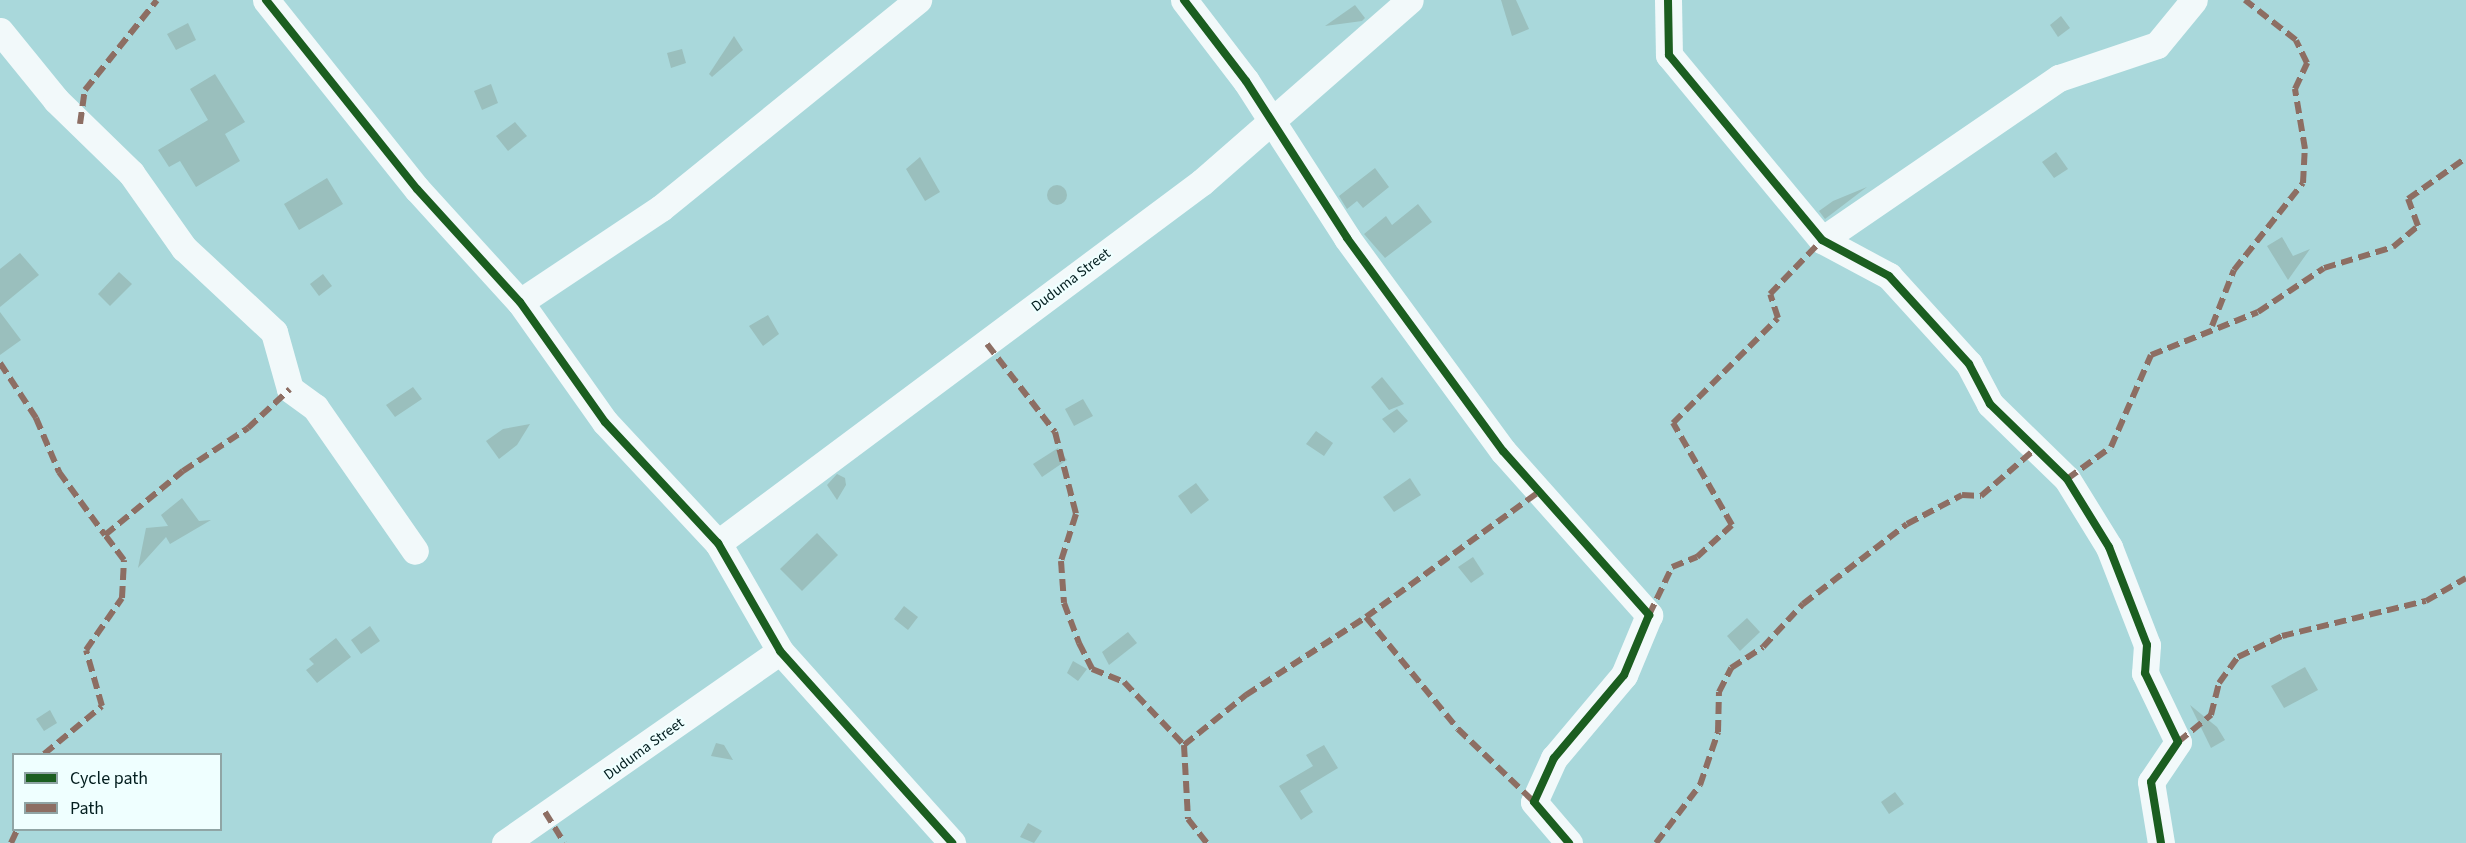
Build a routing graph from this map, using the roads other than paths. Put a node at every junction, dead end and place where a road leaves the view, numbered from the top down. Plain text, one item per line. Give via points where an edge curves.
1 (267, 0) edge
2 (918, 0) edge
3 (1184, 0) edge
4 (1410, 0) edge
5 (1668, 0) edge
6 (2194, 0) edge
7 (0, 31) edge
8 (1274, 124) junction
9 (1822, 240) junction
10 (520, 302) junction
11 (718, 543) junction
12 (415, 551) dead end
13 (780, 651) junction
14 (505, 843) edge
15 (952, 843) edge
16 (1569, 843) edge
17 (2161, 843) edge

1 - 10 street via 417,189
2 - 10 street via 661,208
3 - 8 street
4 - 8 street, Duduma Street
5 - 9 street via 1669,55
6 - 9 street via 2157,45 2058,78
7 - 12 street via 56,99 131,173 184,248 274,332 290,389 315,407
8 - 11 street, Duduma Street
8 - 16 street via 1347,238 1516,468 1649,615 1624,675 1554,758 1534,802
9 - 17 street via 1889,276 1969,364 1990,404 2067,479 2109,547 2147,645 2145,673 2178,742 2151,782
10 - 11 street via 605,422
11 - 13 street
13 - 14 street, Duduma Street
13 - 15 street

